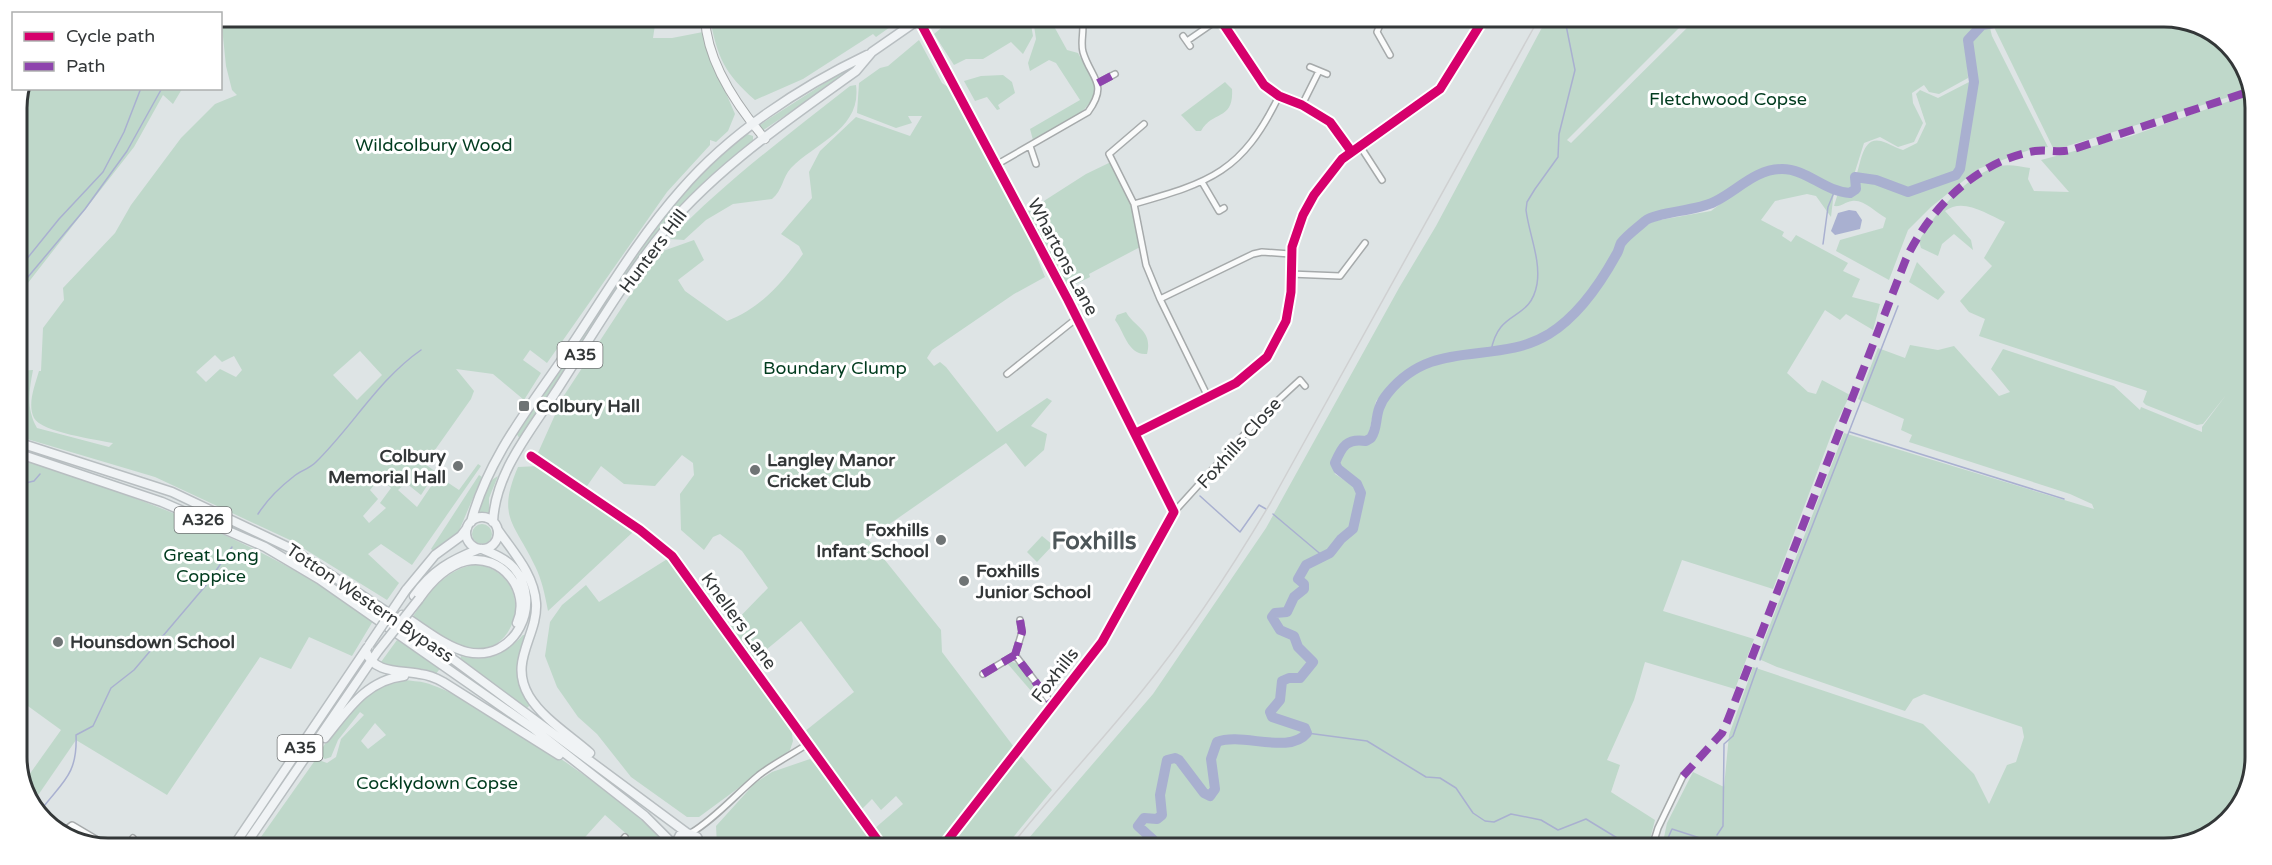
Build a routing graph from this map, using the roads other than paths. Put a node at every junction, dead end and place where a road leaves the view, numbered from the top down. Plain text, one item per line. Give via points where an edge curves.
1 (707, 27) edge
2 (908, 27) edge
3 (924, 27) edge
4 (1082, 27) edge
5 (1208, 27) edge
6 (1225, 27) edge
7 (1379, 27) edge
8 (1476, 27) edge
9 (1186, 41) dead end
10 (872, 52) junction
11 (1390, 54) dead end
12 (1310, 67) dead end
13 (1318, 71) junction
14 (1115, 74) dead end
15 (1327, 75) dead end
16 (1098, 83) junction
17 (1279, 96) junction
18 (1302, 105) junction
19 (753, 124) junction
20 (1144, 124) dead end
21 (765, 139) junction
22 (1030, 146) junction
23 (1360, 146) junction
24 (1351, 151) junction
25 (1036, 164) dead end
26 (996, 165) junction
27 (1382, 180) dead end
28 (1203, 182) junction
29 (1134, 204) junction
30 (1220, 211) dead end
31 (1365, 243) dead end
32 (1290, 254) junction
33 (1290, 274) junction
34 (1160, 299) junction
35 (1077, 318) junction
36 (1007, 374) dead end
37 (1305, 386) dead end
38 (1208, 397) junction
39 (1136, 433) junction
40 (27, 445) edge
41 (27, 456) edge
42 (531, 456) dead end
43 (1174, 512) junction
44 (469, 525) junction
45 (495, 526) junction
46 (481, 549) junction
47 (347, 584) junction
48 (416, 598) junction
49 (1020, 620) dead end
50 (502, 646) junction
51 (367, 648) junction
52 (1015, 655) junction
53 (371, 661) junction
54 (983, 674) dead end
55 (428, 675) junction
56 (1053, 705) junction
57 (806, 745) junction
58 (310, 751) junction
59 (1683, 776) dead end
60 (616, 778) junction
61 (605, 784) junction
62 (706, 823) junction
63 (69, 828) edge
64 (689, 833) junction
65 (90, 836) edge
66 (239, 838) edge
67 (250, 838) edge
68 (668, 838) edge
69 (678, 838) edge
70 (695, 838) edge
71 (702, 838) edge
72 (876, 838) edge
73 (949, 838) edge
74 (1655, 838) edge

1 - 19 street via 724,79
2 - 10 main road, Hunters Hill / A35
3 - 26 street, Whartons Lane
4 - 16 street via 1083,52
5 - 9 street
6 - 17 street via 1257,78
7 - 11 street via 1377,32
8 - 23 street via 1440,88
10 - 19 main road, Hunters Hill / A35 via 841,67
10 - 21 main road, Hunters Hill / A35 via 856,71
12 - 13 street
13 - 15 street
13 - 18 street
14 - 16 street
16 - 22 street via 1095,102 1088,112
17 - 18 street
17 - 28 street via 1251,146
18 - 24 street via 1330,122
19 - 21 street
19 - 44 main road, Hunters Hill / A35 via 697,173 656,221 494,462
20 - 29 street via 1109,154
21 - 45 main road, Hunters Hill / A35 via 692,201 638,265 507,470 497,492
22 - 25 street
22 - 26 street
23 - 24 street
23 - 27 street
24 - 32 street via 1314,195
26 - 35 street, Whartons Lane
28 - 29 street
28 - 30 street
29 - 34 street via 1146,265
31 - 33 street via 1340,276
32 - 33 street
32 - 34 street via 1253,254
33 - 38 street via 1288,312 1273,350 1250,373
34 - 38 street
35 - 36 street
35 - 39 street, Whartons Lane
37 - 43 street, Foxhills Close via 1300,380 1261,416
38 - 39 street
39 - 43 street, Whartons Lane
40 - 47 main road, Totton Western Bypass / A326 via 172,492 270,538
41 - 61 main road, Totton Western Bypass / A326 via 162,502 265,547 434,657
42 - 57 street, Knellers Lane via 672,556
43 - 56 street, Foxhills via 1102,640
44 - 45 main road via 479,518
44 - 46 main road via 468,541
44 - 51 main road, A35, bridge via 435,555
45 - 46 main road via 495,543
45 - 60 main road via 527,574 534,592 534,619 522,665 526,689 540,709
46 - 48 main road, A35 via 444,564 430,576
46 - 50 main road via 513,567 525,591 527,607 522,626
47 - 50 main road via 464,651 484,652
47 - 60 main road, Totton Western Bypass / A326
48 - 50 main road via 460,563 482,561 502,568 515,584 521,607 516,626
48 - 53 main road, A35, bridge
49 - 52 street via 1022,632
51 - 53 main road
51 - 66 main road, A35
52 - 54 street
52 - 56 street
53 - 55 main road via 386,670
53 - 58 main road, A35
55 - 58 main road via 398,676 376,683
55 - 61 main road
56 - 73 street, Foxhills
57 - 62 street via 761,773
57 - 72 street, Knellers Lane
58 - 67 main road, A35
59 - 74 street
60 - 64 main road, Totton Western Bypass / A326
61 - 68 main road, Totton Western Bypass / A326
62 - 64 street
62 - 71 street
63 - 65 street via 72,825
64 - 69 main road
64 - 70 main road, Totton Western Bypass

